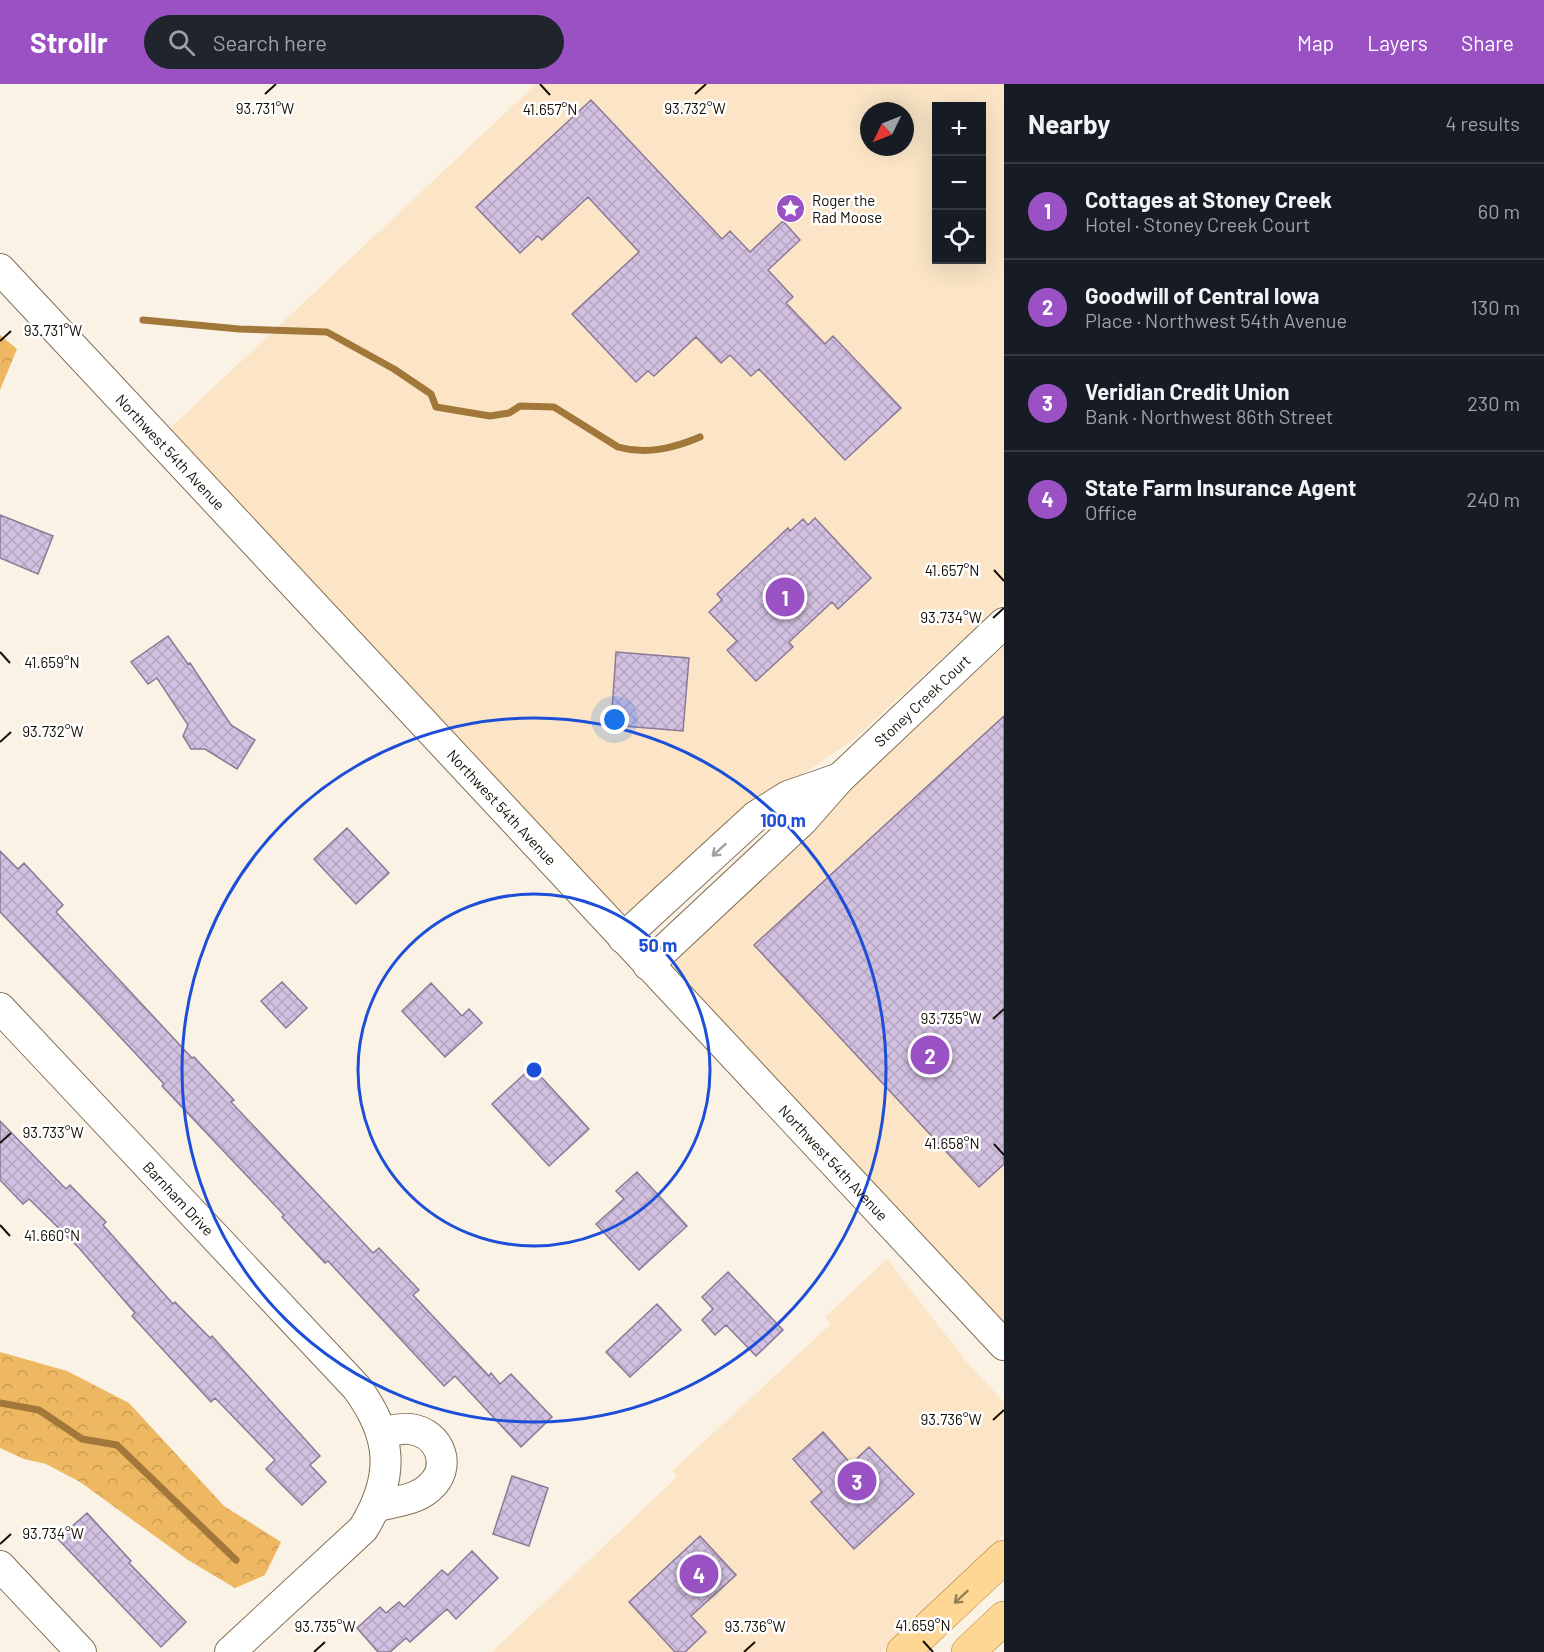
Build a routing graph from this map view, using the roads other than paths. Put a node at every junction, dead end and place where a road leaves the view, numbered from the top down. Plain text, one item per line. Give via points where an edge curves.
1 (0, 269) edge
2 (1004, 623) edge
3 (840, 778) junction
4 (623, 938) junction
5 (648, 965) junction
6 (0, 1008) edge
7 (1004, 1345) edge
8 (382, 1432) junction
9 (377, 1506) junction
10 (1004, 1557) edge
11 (0, 1566) edge
12 (1004, 1618) edge
13 (81, 1652) edge
14 (230, 1652) edge
15 (903, 1652) edge
16 (968, 1652) edge

1 - 4 street, Northwest 54th Avenue
2 - 3 street, Stoney Creek Court
3 -> 4 street, Stoney Creek Court via 788,796 756,816
3 - 5 street, Stoney Creek Court via 803,820
4 - 5 street, Northwest 54th Avenue
5 - 7 street, Northwest 54th Avenue
6 - 8 street, Barnham Drive via 357,1388
8 - 9 street, Barnham Drive via 385,1474
8 - 9 street via 410,1429 423,1434 439,1448 442,1468 436,1481 419,1495
9 - 14 street via 353,1539
10 -> 15 main road
11 - 13 street
12 - 16 main road

